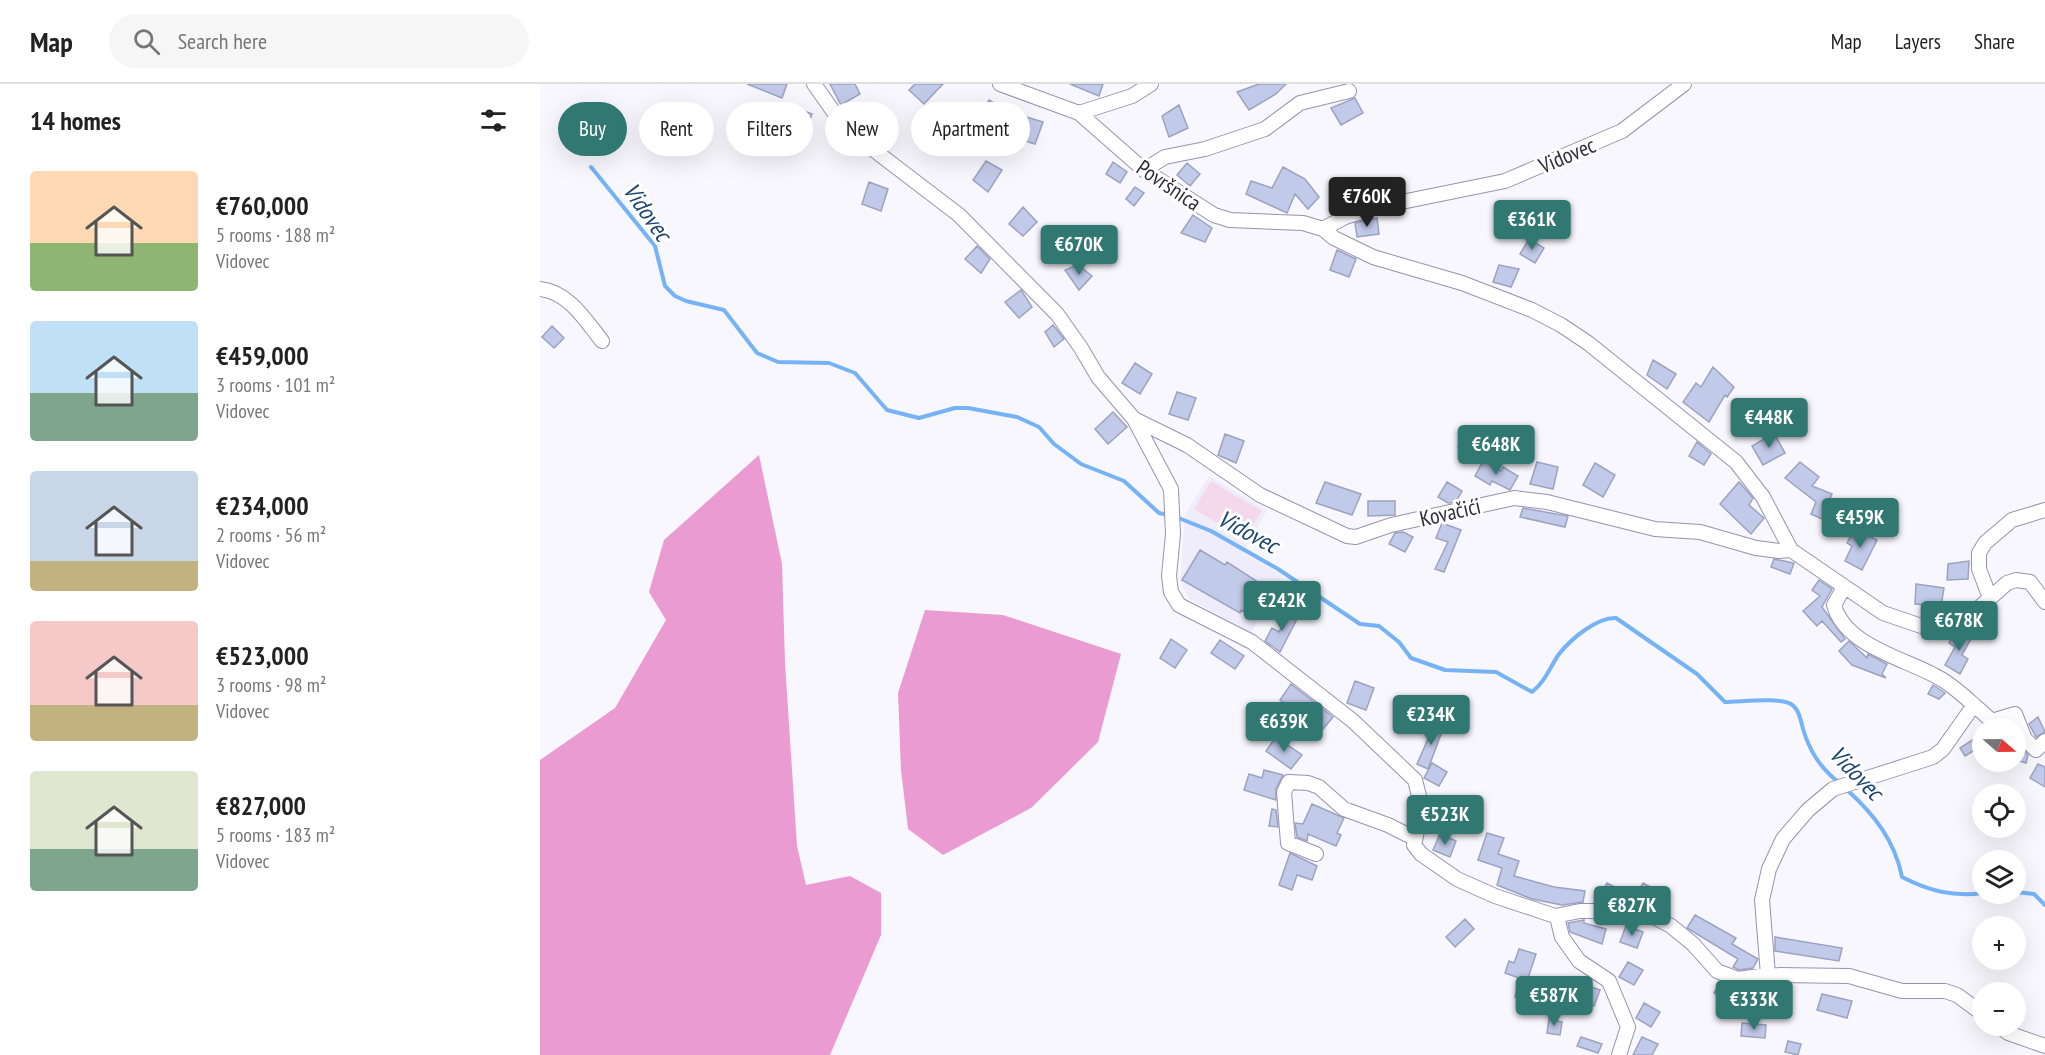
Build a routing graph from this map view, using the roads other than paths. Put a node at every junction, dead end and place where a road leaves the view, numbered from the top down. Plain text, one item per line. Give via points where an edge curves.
1 (814, 84) edge
2 (1000, 84) edge
3 (1151, 84) edge
4 (1684, 84) edge
5 (1348, 91) dead end
6 (1079, 113) junction
7 (1144, 170) junction
8 (1323, 229) junction
9 (540, 289) edge
10 (603, 341) dead end
11 (1134, 419) junction
12 (2045, 510) edge
13 (1791, 550) junction
14 (1844, 588) junction
15 (1990, 598) junction
16 (2045, 602) edge
17 (1974, 705) junction
18 (2045, 741) edge
19 (1414, 838) junction
20 (1316, 854) dead end
21 (1557, 917) junction
22 (1768, 975) junction
23 (1972, 1006) edge
24 (2017, 1036) edge
25 (2045, 1046) edge
26 (1619, 1055) edge

1 - 11 street via 845,128 959,215 1008,261 1057,314 1098,377
2 - 6 street, Površnica
3 - 6 street via 1132,96
4 - 8 street, Vidovec via 1622,131 1505,181 1377,207
5 - 7 street via 1300,103 1265,129 1205,149 1165,157
6 - 7 street, Površnica
7 - 8 street, Površnica via 1215,215 1230,220 1303,223
8 - 13 street via 1373,257 1462,283 1532,310 1588,343 1736,462 1763,497
9 - 10 street via 558,294 577,309
11 - 13 street, Kovačići via 1187,446 1260,495 1347,536 1514,498 1547,502 1655,529 1700,532 1756,548
11 - 19 street via 1171,489 1169,576 1171,592 1179,605 1252,642 1353,721 1415,780 1422,808
12 - 15 street via 2012,520 1985,543 1979,553 1980,569
13 - 14 street
14 - 15 street via 1883,613 1933,630 1961,624
14 - 17 street via 1834,605 1836,615 1846,626 1870,646 1942,680
15 - 16 street via 2007,583 2023,579
17 - 18 street via 1992,721 2014,714 2025,739 2036,750
17 - 22 street via 1934,758 1841,785 1808,810 1783,839 1769,869 1762,900
19 - 20 street via 1344,808 1319,787 1290,782 1284,792 1288,843
19 - 21 street via 1421,854 1457,879
21 - 22 street via 1580,911 1608,911 1654,917 1693,944 1717,971 1738,979
21 - 26 street via 1562,937 1579,961 1609,981 1628,1028
22 - 23 street via 1849,976 1902,991 1945,991
24 - 25 street

